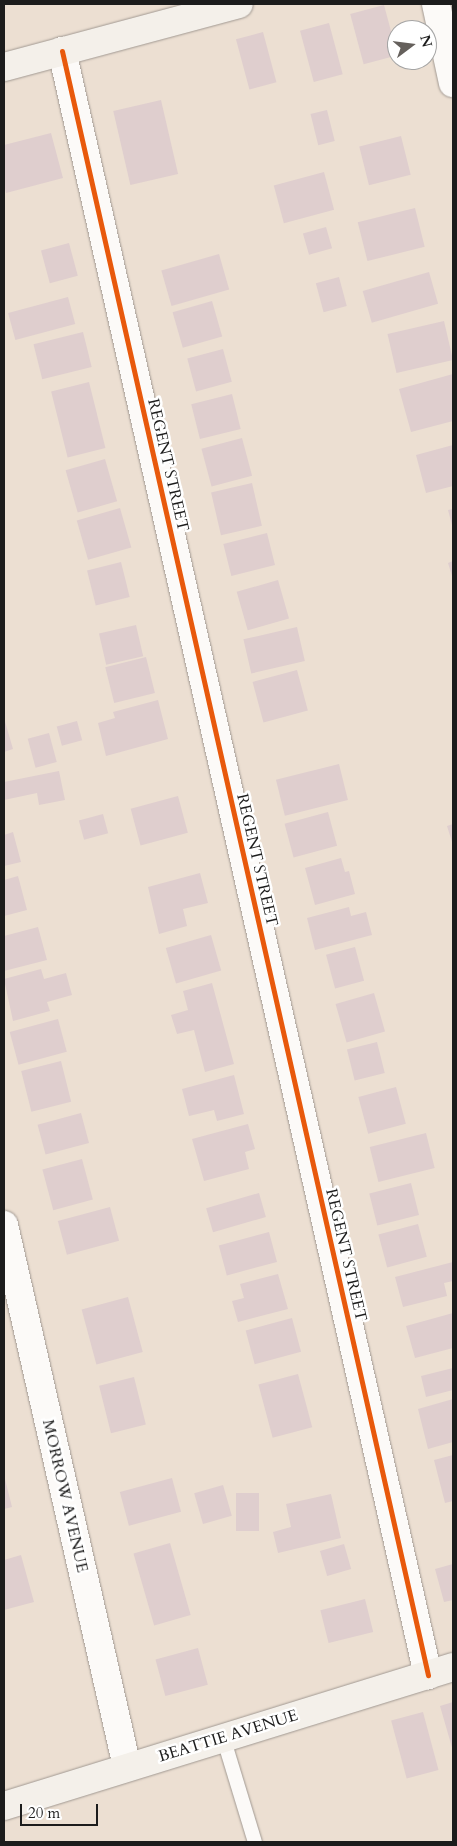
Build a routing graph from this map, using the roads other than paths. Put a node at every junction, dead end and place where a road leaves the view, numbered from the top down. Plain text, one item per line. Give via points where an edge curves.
1 (239, 4) edge
2 (436, 4) edge
3 (62, 51) junction
4 (4, 67) edge
5 (453, 83) edge
6 (4, 1225) edge
7 (453, 1667) edge
8 (428, 1675) junction
9 (223, 1737) junction
10 (127, 1767) junction
11 (4, 1806) edge
12 (255, 1842) edge

1 - 3 street
2 - 5 street
3 - 4 street
3 - 8 street, REGENT STREET
6 - 10 street, MORROW AVENUE
7 - 8 street, BEATTIE AVENUE
8 - 9 street, BEATTIE AVENUE
9 - 10 street, BEATTIE AVENUE
9 - 12 lane
10 - 11 street, BEATTIE AVENUE

